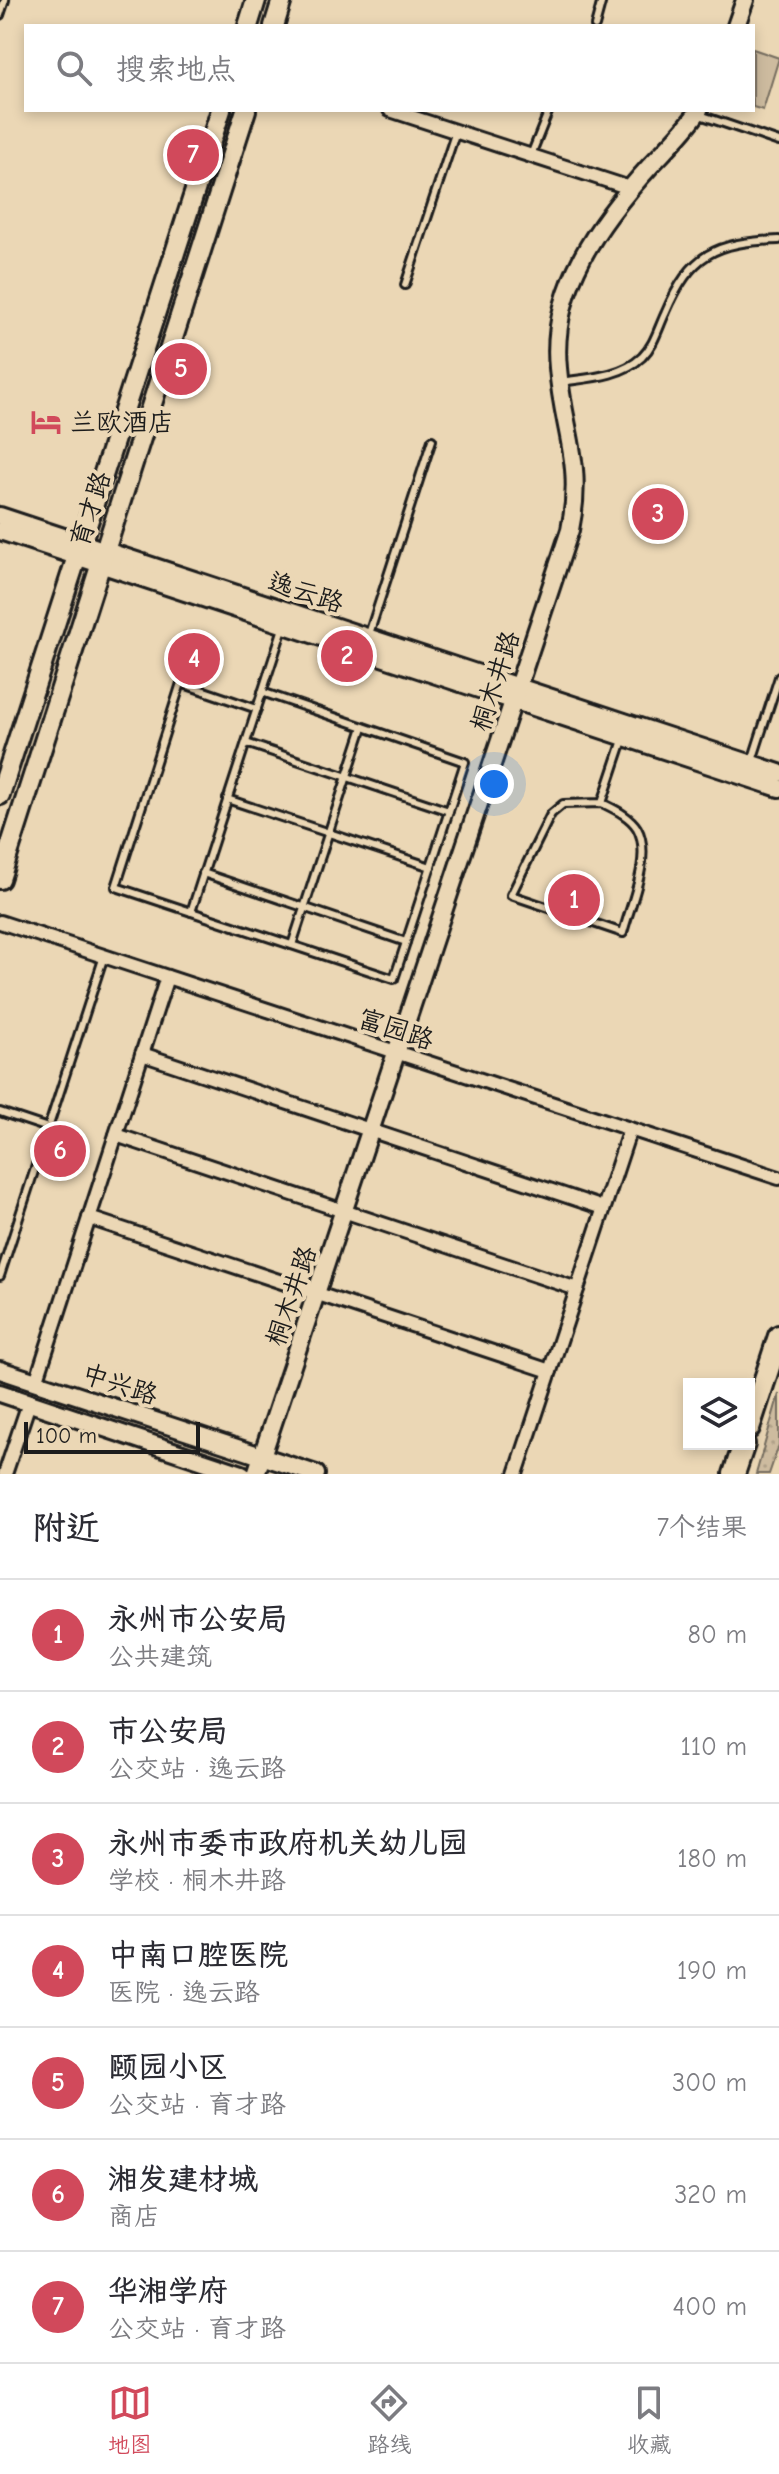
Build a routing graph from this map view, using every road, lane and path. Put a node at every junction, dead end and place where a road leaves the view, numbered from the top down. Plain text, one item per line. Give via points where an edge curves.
1 (5, 0) edge
2 (282, 0) edge
3 (602, 0) edge
4 (745, 0) edge
5 (252, 1) edge
6 (0, 15) edge
7 (248, 24) edge
8 (275, 24) edge
9 (596, 24) edge
10 (737, 24) edge
11 (220, 112) edge
12 (245, 112) edge
13 (396, 112) edge
14 (548, 112) edge
15 (698, 112) edge
16 (456, 131) junction
17 (779, 142) edge
18 (531, 156) junction
19 (630, 188) junction
20 (779, 240) edge
21 (405, 285) dead end
22 (560, 382) junction
23 (432, 440) dead end
24 (106, 463) junction
25 (129, 470) junction
26 (0, 516) edge
27 (0, 531) edge
28 (78, 549) junction
29 (101, 557) junction
30 (284, 624) junction
31 (51, 635) junction
32 (368, 638) junction
33 (74, 643) junction
34 (779, 677) edge
35 (262, 692) junction
36 (517, 694) junction
37 (257, 709) junction
38 (363, 727) junction
39 (624, 737) junction
40 (246, 743) junction
41 (751, 764) junction
42 (779, 773) edge
43 (347, 777) junction
44 (2, 785) edge
45 (779, 788) edge
46 (227, 799) junction
47 (602, 803) junction
48 (449, 811) junction
49 (328, 833) junction
50 (431, 867) junction
51 (203, 873) junction
52 (0, 879) edge
53 (304, 908) junction
54 (191, 912) junction
55 (0, 922) edge
56 (406, 942) junction
57 (292, 945) junction
58 (104, 956) junction
59 (167, 977) junction
60 (396, 1052) junction
61 (142, 1054) junction
62 (0, 1112) edge
63 (48, 1128) junction
64 (630, 1129) junction
65 (371, 1131) junction
66 (116, 1135) junction
67 (779, 1178) edge
68 (603, 1208) junction
69 (345, 1211) junction
70 (89, 1218) junction
71 (0, 1276) edge
72 (577, 1289) junction
73 (317, 1294) junction
74 (779, 1336) edge
75 (0, 1370) edge
76 (550, 1371) junction
77 (36, 1382) junction
78 (0, 1393) edge
79 (29, 1403) junction
80 (755, 1410) edge
81 (742, 1450) edge
82 (262, 1456) junction
83 (5, 1474) edge
84 (242, 1474) edge
85 (256, 1474) edge
86 (316, 1474) edge
87 (516, 1474) edge
88 (734, 1474) edge

1 - 6 lane
2 - 8 main road
3 - 9 lane
4 - 10 street
5 - 7 main road
11 - 24 main road, 育才路
12 - 25 main road, 育才路
13 - 16 street
14 - 18 lane
15 - 17 lane
15 - 19 street, 桐木井路
16 - 18 street
16 - 21 lane
18 - 19 street
19 - 22 street, 桐木井路 via 603,223 567,290 559,325
20 - 22 lane via 721,245 684,277 641,358 606,375
22 - 36 street, 桐木井路 via 576,462 577,496
23 - 32 lane
24 - 25 main road
24 - 28 main road, 育才路
25 - 29 main road, 育才路
26 - 28 street, 逸云路
27 - 28 street, 逸云路
28 - 29 street, 逸云路
28 - 31 main road, 育才路
29 - 30 street, 逸云路
29 - 32 street, 逸云路
29 - 33 main road, 育才路
30 - 35 lane
30 - 36 street, 逸云路
31 - 33 main road
31 - 44 main road, 育才路
32 - 36 street, 逸云路
33 - 52 main road, 育才路
34 - 41 lane
35 - 37 lane
35 - 38 lane
36 - 39 street, 逸云路
36 - 41 street, 逸云路
36 - 60 street, 桐木井路
37 - 40 lane
37 - 54 lane via 181,683 116,887
38 - 43 lane
38 - 48 lane via 465,762
39 - 45 street, 逸云路
39 - 47 lane
40 - 43 lane
40 - 46 lane
41 - 42 street, 逸云路
43 - 48 lane
43 - 49 lane
46 - 49 lane
46 - 51 lane
47 - 47 lane via 563,804 551,814 511,895 623,933 642,844 637,827
48 - 50 lane
49 - 50 lane
49 - 53 lane
50 - 56 lane
51 - 53 lane
51 - 54 lane
53 - 56 lane
53 - 57 lane
54 - 57 lane
55 - 58 street, 富园路
56 - 57 lane via 394,979
58 - 59 street, 富园路
58 - 63 lane
59 - 60 street, 富园路
59 - 61 street
60 - 64 street, 富园路
60 - 65 street, 桐木井路
61 - 65 street
61 - 66 street
62 - 63 lane
63 - 71 lane
64 - 67 street, 富园路
64 - 68 street
65 - 68 street
65 - 69 street, 桐木井路
66 - 69 street
66 - 70 street
68 - 72 street
69 - 72 street
69 - 73 street, 桐木井路
70 - 73 street
70 - 77 street
72 - 76 street
73 - 76 street
73 - 82 street, 桐木井路
74 - 80 main road
75 - 77 street, 中兴路
76 - 87 street
77 - 82 street, 中兴路
78 - 79 street, 中兴路
79 - 83 street
79 - 84 street, 中兴路
81 - 88 main road
82 - 85 street, 桐木井路
82 - 86 street, 中兴路

